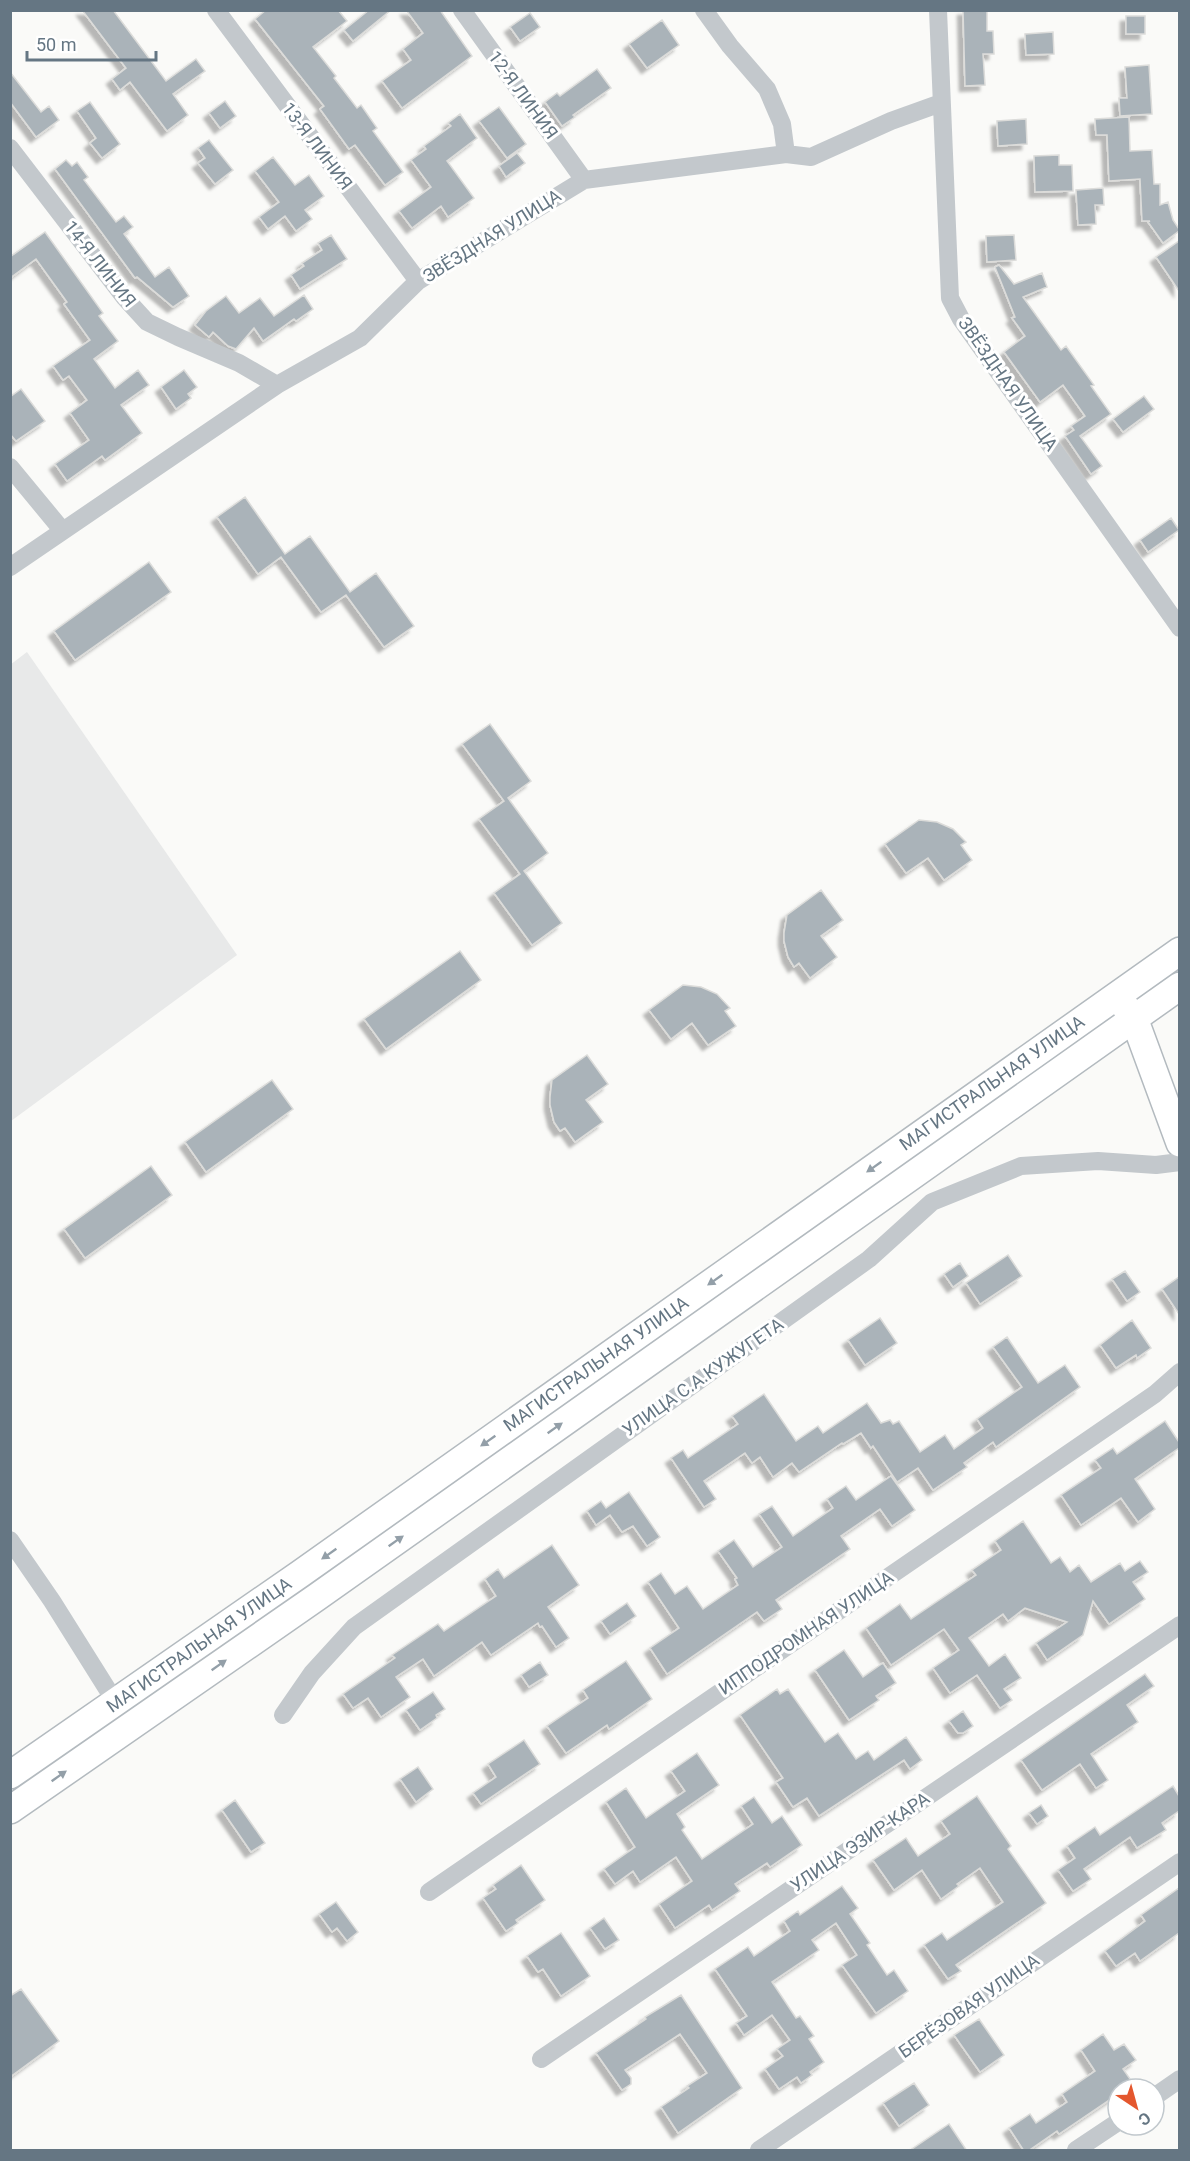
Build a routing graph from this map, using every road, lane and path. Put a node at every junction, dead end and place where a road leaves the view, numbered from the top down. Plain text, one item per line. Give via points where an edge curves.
1 (216, 10) edge
2 (462, 10) edge
3 (704, 10) edge
4 (938, 10) edge
5 (941, 103) junction
6 (10, 148) edge
7 (786, 154) junction
8 (584, 180) junction
9 (418, 281) junction
10 (277, 385) junction
11 (10, 467) edge
12 (62, 530) junction
13 (10, 567) edge
14 (1179, 628) edge
15 (1179, 951) edge
16 (1179, 986) edge
17 (1117, 995) junction
18 (1134, 1018) junction
19 (1179, 1143) edge
20 (1179, 1162) edge
21 (1179, 1372) edge
22 (10, 1540) edge
23 (1179, 1626) edge
24 (116, 1703) junction
25 (283, 1715) dead end
26 (10, 1775) edge
27 (10, 1810) edge
28 (1179, 1862) edge
29 (429, 1892) dead end
30 (542, 2059) dead end
31 (1179, 2079) edge
32 (1166, 2088) edge
33 (1106, 2130) edge
34 (759, 2151) edge
35 (1076, 2151) edge

1 - 9 street, 13-Я ЛИНИЯ
2 - 8 street, 12-Я ЛИНИЯ
3 - 7 street via 767,89 783,124
4 - 5 street, ЗВЁЗДНАЯ УЛИЦА
5 - 7 street, ЗВЁЗДНАЯ УЛИЦА via 811,157
5 - 14 street, ЗВЁЗДНАЯ УЛИЦА via 950,298
6 - 10 street, 14-Я ЛИНИЯ via 147,322 239,363
7 - 8 street, ЗВЁЗДНАЯ УЛИЦА
8 - 9 street, ЗВЁЗДНАЯ УЛИЦА
9 - 10 street, ЗВЁЗДНАЯ УЛИЦА via 360,338
10 - 12 street, ЗВЁЗДНАЯ УЛИЦА
11 - 12 street
12 - 13 street, ЗВЁЗДНАЯ УЛИЦА
15 - 17 main road, МАГИСТРАЛЬНАЯ УЛИЦА
16 - 18 main road, МАГИСТРАЛЬНАЯ УЛИЦА
17 - 18 main road
17 -> 24 main road, МАГИСТРАЛЬНАЯ УЛИЦА
18 - 19 main road
27 -> 18 main road, МАГИСТРАЛЬНАЯ УЛИЦА
20 - 25 street, УЛИЦА С.А.КУЖУГЕТА via 1156,1165 1098,1161 1021,1166 932,1202 869,1259 354,1627 312,1673
21 - 29 street, ИППОДРОМНАЯ УЛИЦА via 1155,1394
22 - 24 street
23 - 30 street, УЛИЦА ЭЗИР-КАРА
24 - 26 main road, МАГИСТРАЛЬНАЯ УЛИЦА
28 - 34 street, БЕРЁЗОВАЯ УЛИЦА
31 - 32 street
33 - 35 street

